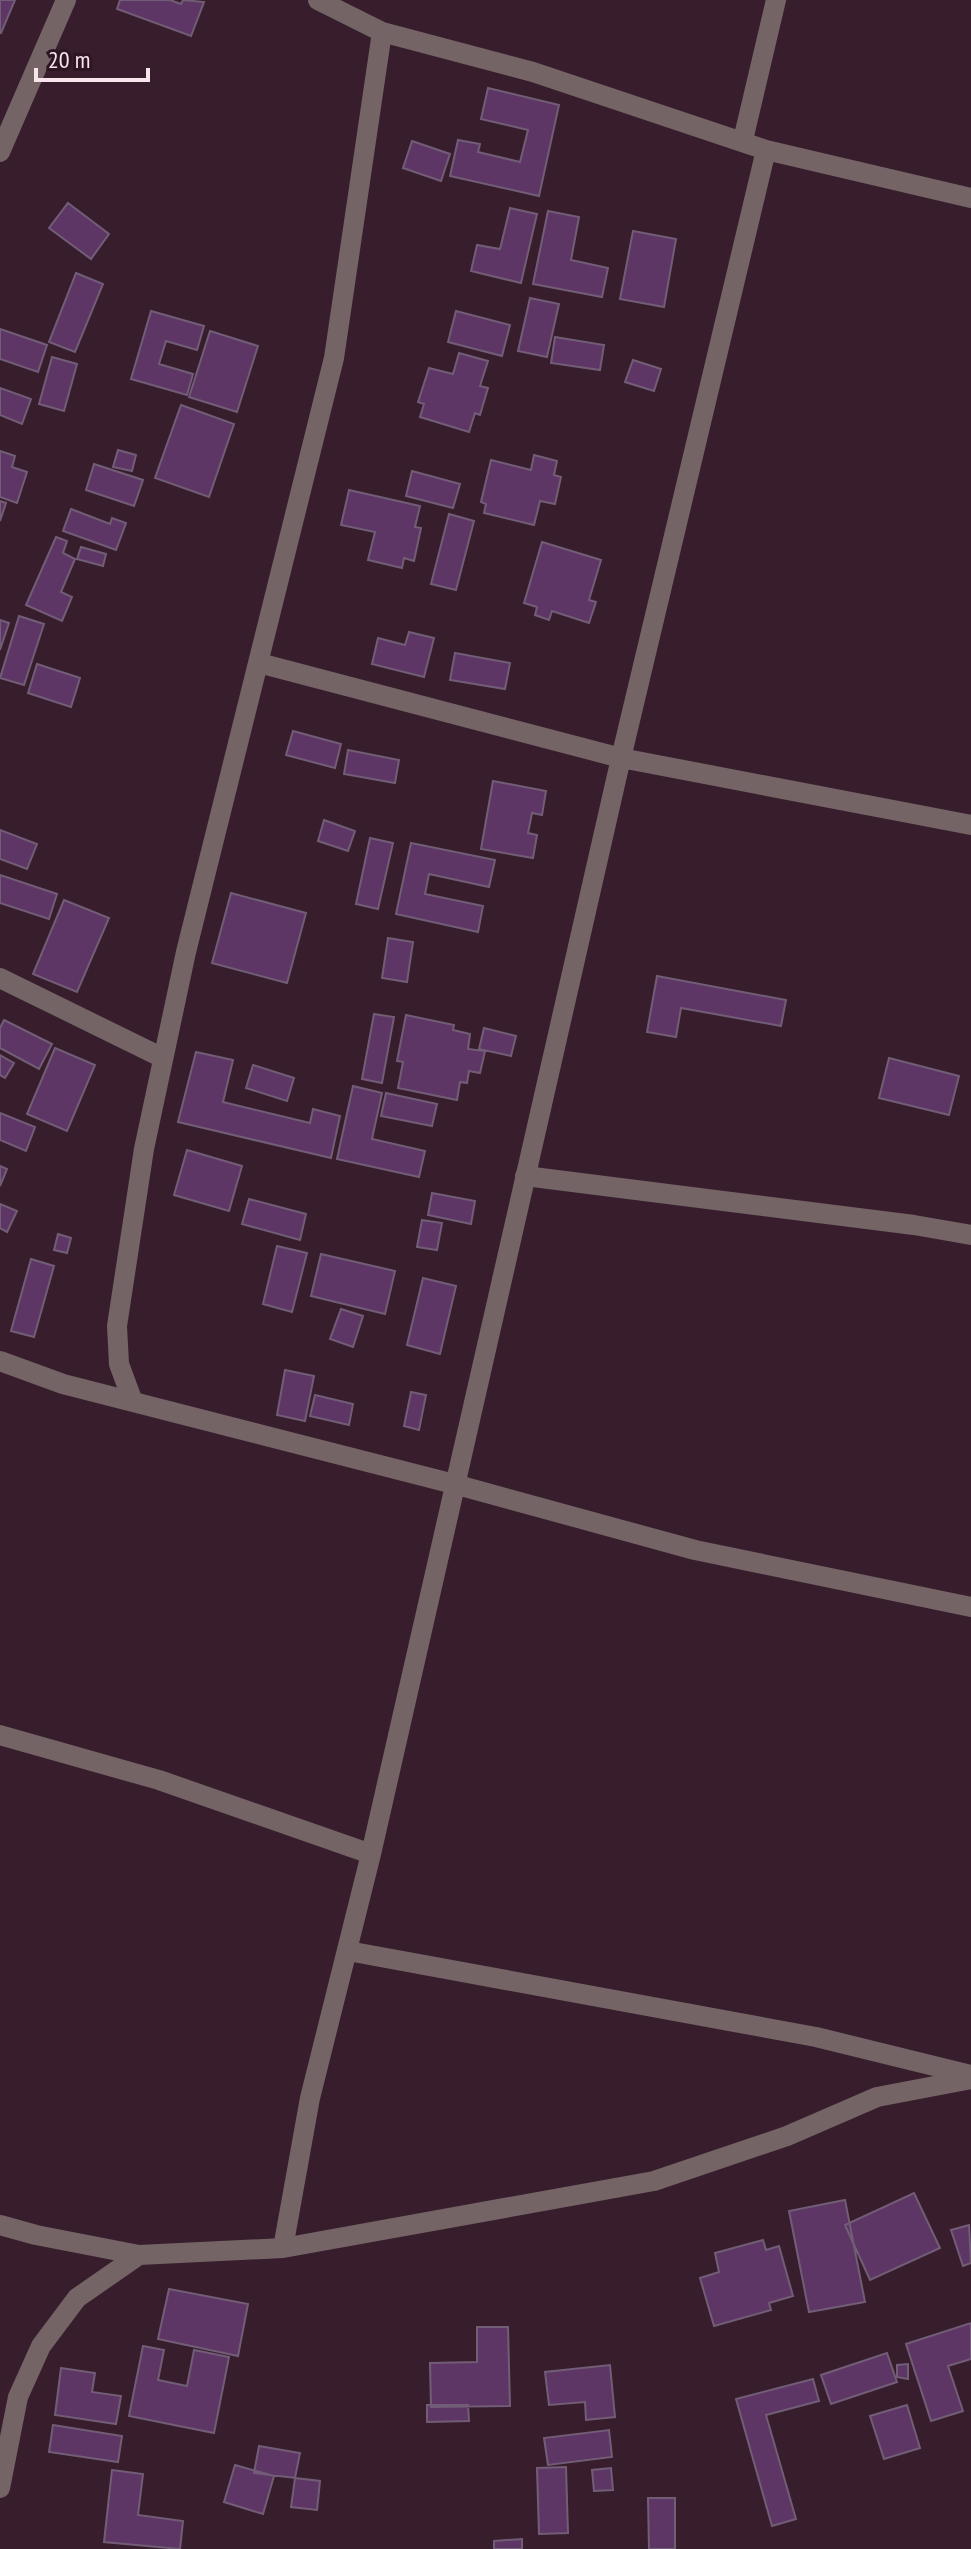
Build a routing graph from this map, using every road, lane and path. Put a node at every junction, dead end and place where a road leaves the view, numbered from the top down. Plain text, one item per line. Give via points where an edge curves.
1 (66, 0) edge
2 (318, 0) edge
3 (776, 0) edge
4 (382, 32) junction
5 (743, 140) junction
6 (766, 150) junction
7 (0, 152) edge
8 (971, 198) edge
9 (259, 663) junction
10 (621, 758) junction
11 (971, 825) edge
12 (0, 978) edge
13 (163, 1058) junction
14 (525, 1176) junction
15 (971, 1235) edge
16 (0, 1361) edge
17 (133, 1402) junction
18 (454, 1484) junction
19 (971, 1607) edge
20 (0, 1735) edge
21 (371, 1854) junction
22 (348, 1951) junction
23 (971, 2077) edge
24 (0, 2225) edge
25 (283, 2248) junction
26 (139, 2255) junction
27 (0, 2488) edge

1 - 7 street
2 - 4 street
3 - 5 street
4 - 5 street via 533,72
4 - 9 street via 334,358
5 - 6 street
6 - 8 street
6 - 10 street
9 - 10 street
9 - 13 street
10 - 11 street
10 - 14 street
12 - 13 street
13 - 17 street via 117,1326 119,1364
14 - 15 street
14 - 18 street
16 - 17 street
17 - 18 street
18 - 19 street via 695,1550
18 - 21 street
20 - 21 street via 159,1780
21 - 22 street
22 - 23 street via 816,2037
22 - 25 street via 310,2098
23 - 25 street via 877,2097 787,2136 654,2181
24 - 26 street
25 - 26 street
26 - 27 street via 77,2298 41,2346 18,2397

